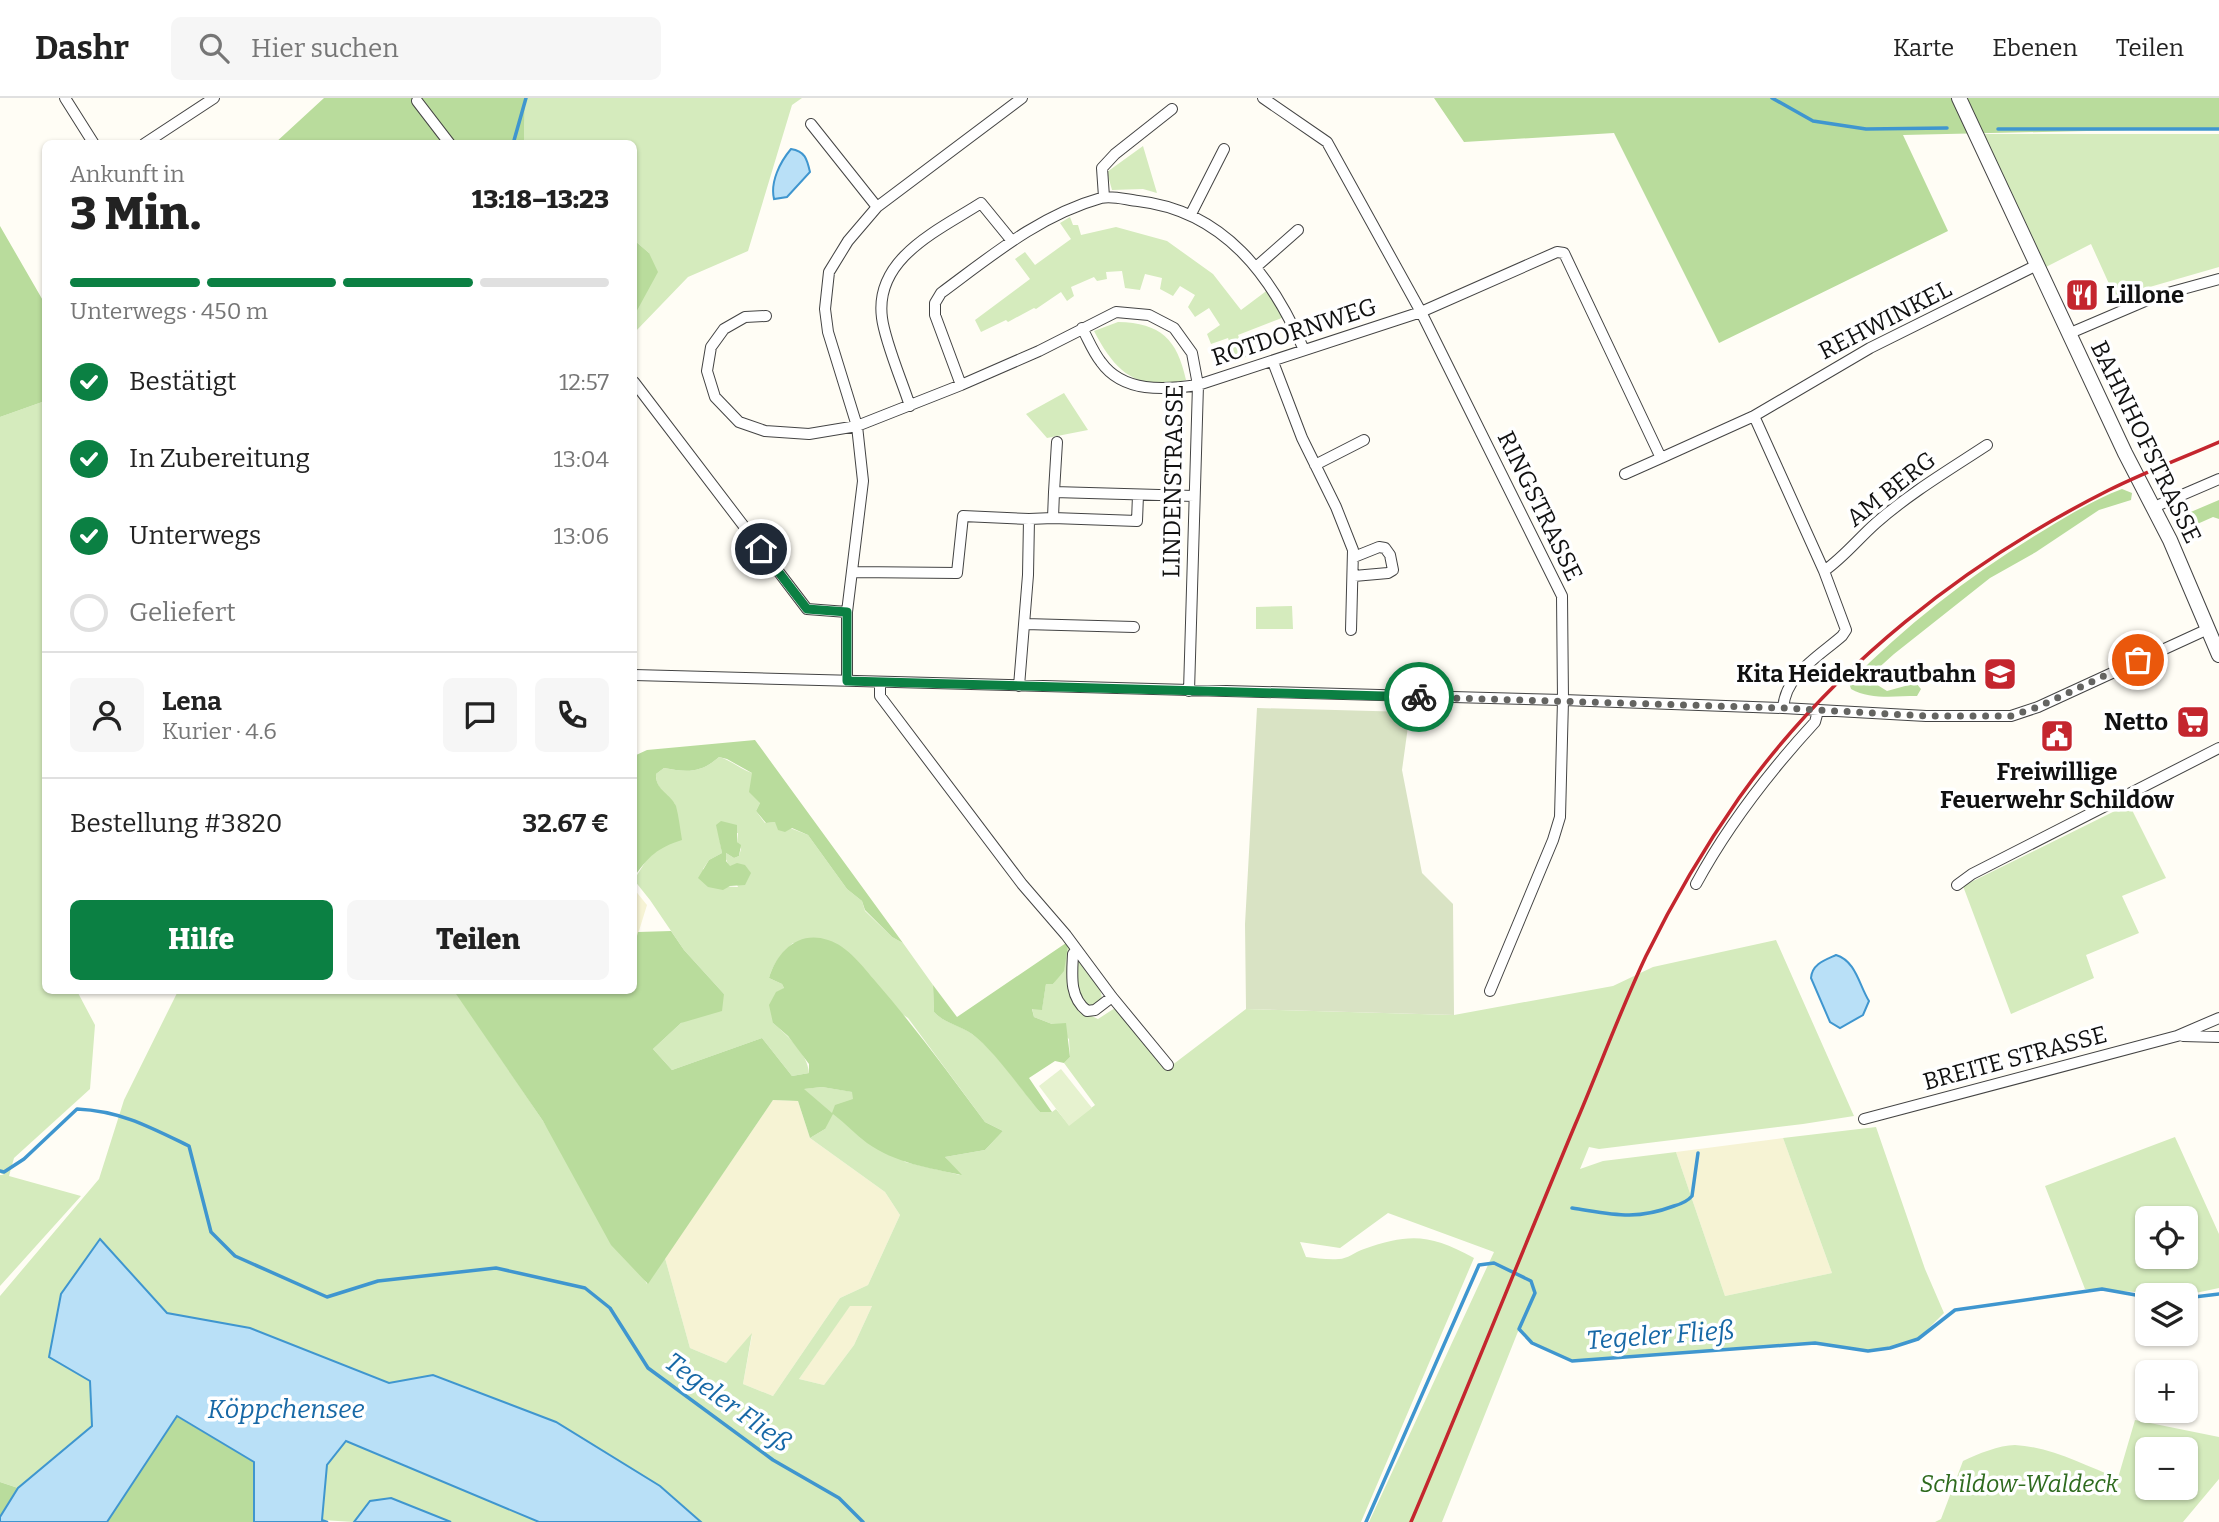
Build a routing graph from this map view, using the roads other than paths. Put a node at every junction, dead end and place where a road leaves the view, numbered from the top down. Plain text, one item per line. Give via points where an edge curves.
1 (65, 98) edge
2 (214, 98) edge
3 (1022, 98) edge
4 (1263, 98) edge
5 (1959, 98) edge
6 (417, 102) dead end
7 (1172, 109) dead end
8 (811, 124) dead end
9 (91, 140) edge
10 (150, 140) edge
11 (447, 140) edge
12 (1224, 149) dead end
13 (1104, 197) junction
14 (877, 207) junction
15 (1191, 214) junction
16 (1298, 230) dead end
17 (1012, 241) junction
18 (2037, 265) junction
19 (1256, 267) junction
20 (2219, 279) edge
21 (1421, 312) junction
22 (765, 316) dead end
23 (1082, 328) junction
24 (2068, 334) junction
25 (1304, 350) junction
26 (1273, 362) junction
27 (961, 385) junction
28 (1198, 385) junction
29 (637, 387) edge
30 (910, 406) junction
31 (1754, 416) junction
32 (857, 426) junction
33 (1364, 440) dead end
34 (1057, 442) dead end
35 (1987, 445) dead end
36 (1661, 457) junction
37 (1315, 465) junction
38 (1625, 474) dead end
39 (2219, 479) edge
40 (1054, 492) junction
41 (1138, 495) junction
42 (1194, 496) junction
43 (2154, 507) junction
44 (1054, 518) junction
45 (1029, 519) junction
46 (1354, 557) junction
47 (1824, 570) junction
48 (853, 572) junction
49 (1354, 576) junction
50 (847, 612) junction
51 (1025, 624) junction
52 (1134, 627) dead end
53 (2208, 629) junction
54 (1351, 630) dead end
55 (2219, 655) edge
56 (637, 675) edge
57 (847, 681) junction
58 (880, 682) junction
59 (1019, 686) junction
60 (1189, 691) junction
61 (1563, 700) junction
62 (1783, 708) junction
63 (1818, 711) junction
64 (2219, 747) edge
65 (1696, 884) dead end
66 (1957, 885) dead end
67 (1076, 950) junction
68 (1490, 991) dead end
69 (1112, 998) junction
70 (2219, 1018) edge
71 (2177, 1036) junction
72 (2219, 1037) edge
73 (1168, 1065) dead end
74 (1864, 1119) dead end

1 - 9 street
2 - 10 street
3 - 14 street
4 - 21 street, RINGSTRASSE via 1327,142
5 - 18 street, BAHNHOFSTRASSE
6 - 11 street
7 - 13 street via 1102,168
8 - 14 street
12 - 15 street
13 - 15 street via 1149,202
13 - 17 street via 1056,214
14 - 32 street via 829,272 825,309
15 - 19 street via 1237,246
16 - 19 street
17 - 27 street via 941,293 935,303
17 - 30 street via 981,203 900,258 888,276 881,298 882,319
18 - 24 street, BAHNHOFSTRASSE
18 - 31 street, REHWINKEL via 1870,348
19 - 25 street via 1290,318
20 - 24 street via 2157,296
21 - 25 street, ROTDORNWEG
21 - 36 street, ROTDORNWEG via 1556,252 1564,253
21 - 61 street, RINGSTRASSE via 1562,596
22 - 32 street, LINDENSTRASSE via 745,317 724,329 711,347 707,370 715,397 739,422 765,431 809,434
23 - 27 street, LINDENSTRASSE
23 - 28 street, ROTDORNWEG via 1102,364 1125,382 1168,390
23 - 28 street, LINDENSTRASSE via 1116,312 1149,314 1174,328 1192,353
24 - 43 street, BAHNHOFSTRASSE
25 - 26 street, ROTDORNWEG
26 - 28 street, ROTDORNWEG
26 - 37 street
27 - 30 street, LINDENSTRASSE
28 - 42 street, LINDENSTRASSE
29 - 50 street via 807,609
30 - 32 street, LINDENSTRASSE
31 - 36 street, REHWINKEL
31 - 47 street
32 - 48 street via 863,481
33 - 37 street
34 - 40 street
35 - 47 street, AM BERG via 1875,523
36 - 38 street, REHWINKEL
37 - 46 street
39 - 43 street
40 - 41 street
40 - 44 street
41 - 42 street
41 - 44 street via 1137,521
42 - 60 street, LINDENSTRASSE
43 - 53 street, BAHNHOFSTRASSE
44 - 45 street
45 - 48 street via 963,516 957,573
45 - 51 street
46 - 49 street
46 - 49 street via 1385,548 1393,564 1388,573
47 - 62 street via 1846,630 1794,677
48 - 50 street
49 - 54 street
50 - 57 street
51 - 52 street
51 - 59 street
53 - 55 street, BAHNHOFSTRASSE
53 - 63 street via 2011,716
56 - 57 street
57 - 58 street
58 - 59 street
58 - 67 street via 880,696
59 - 60 street
60 - 61 street
61 - 62 street
61 - 68 street, RINGSTRASSE via 1560,817
62 - 63 street
63 - 65 street via 1815,722 1753,795
64 - 66 street
67 - 69 street
67 - 69 street via 1073,988 1079,1004 1087,1011 1096,1010
69 - 73 street
70 - 71 street, BREITE STRASSE
71 - 72 street, BREITE STRASSE
71 - 74 street, BREITE STRASSE

